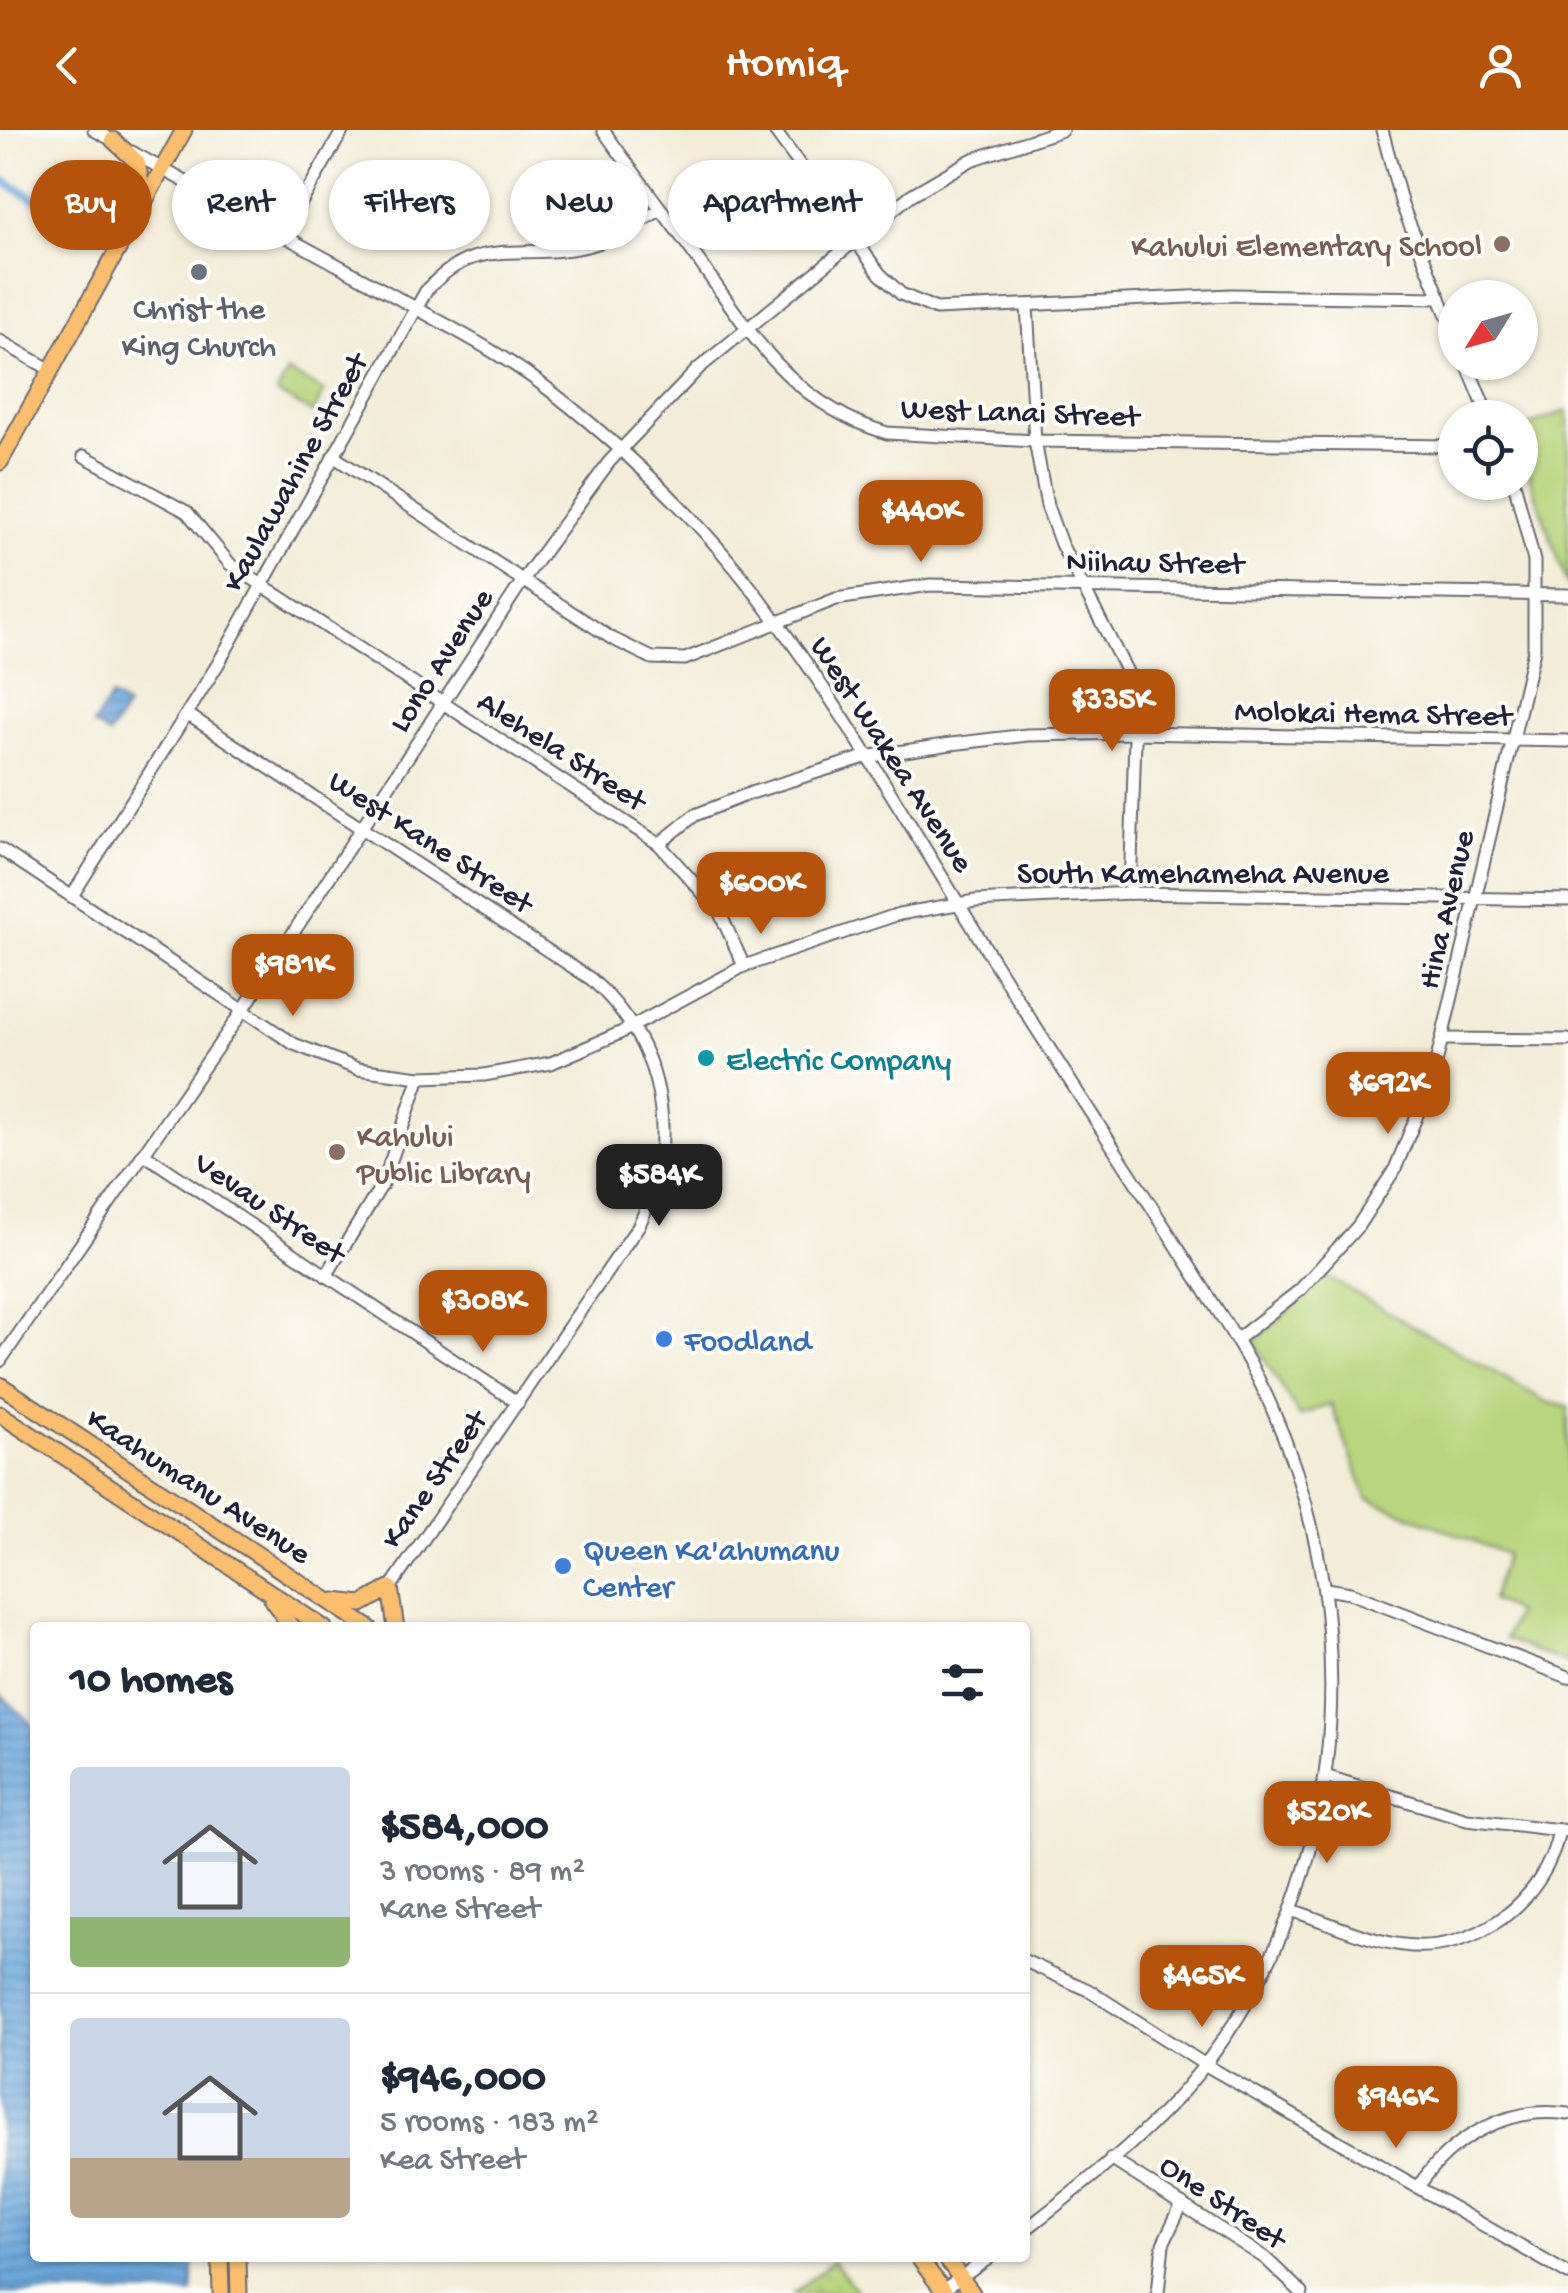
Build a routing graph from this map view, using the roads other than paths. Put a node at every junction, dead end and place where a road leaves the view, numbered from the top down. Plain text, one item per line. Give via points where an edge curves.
1 (94, 130) edge
2 (184, 130) edge
3 (343, 130) edge
4 (603, 130) edge
5 (774, 130) edge
6 (1062, 130) edge
7 (1382, 130) edge
8 (113, 140) junction
9 (133, 160) edge
10 (796, 160) edge
11 (162, 169) junction
12 (172, 174) edge
13 (152, 188) edge
14 (309, 189) edge
15 (896, 206) edge
16 (661, 210) junction
17 (309, 249) edge
18 (118, 250) edge
19 (840, 250) edge
20 (861, 250) edge
21 (1438, 293) edge
22 (1438, 298) edge
23 (1027, 306) junction
24 (415, 308) junction
25 (746, 327) junction
26 (0, 341) edge
27 (50, 370) junction
28 (1035, 441) junction
29 (1438, 446) edge
30 (620, 451) junction
31 (84, 456) dead end
32 (333, 456) junction
33 (0, 462) edge
34 (1520, 500) edge
35 (523, 580) junction
36 (261, 585) junction
37 (1084, 586) junction
38 (1536, 595) junction
39 (1568, 596) edge
40 (776, 622) junction
41 (442, 704) junction
42 (188, 714) junction
43 (1134, 733) junction
44 (1568, 740) edge
45 (1513, 742) junction
46 (865, 758) junction
47 (362, 826) junction
48 (658, 844) junction
49 (0, 850) edge
50 (1130, 893) junction
51 (72, 896) junction
52 (1473, 898) junction
53 (1568, 900) edge
54 (958, 904) junction
55 (744, 966) junction
56 (241, 1012) junction
57 (634, 1025) junction
58 (1443, 1039) junction
59 (1568, 1040) edge
60 (420, 1077) junction
61 (144, 1154) junction
62 (326, 1276) junction
63 (1236, 1340) junction
64 (0, 1361) edge
65 (0, 1385) edge
66 (518, 1403) junction
67 (0, 1414) edge
68 (172, 1498) junction
69 (158, 1519) junction
70 (251, 1580) junction
71 (390, 1588) junction
72 (1326, 1589) junction
73 (325, 1599) junction
74 (287, 1622) edge
75 (315, 1622) edge
76 (359, 1622) edge
77 (368, 1622) edge
78 (395, 1622) edge
79 (1568, 1677) edge
80 (1328, 1776) junction
81 (1563, 1831) edge
82 (1292, 1910) junction
83 (1030, 1963) edge
84 (1204, 2064) junction
85 (1568, 2114) edge
86 (1110, 2159) junction
87 (1418, 2187) junction
88 (1182, 2204) junction
89 (1030, 2226) edge
90 (220, 2262) edge
91 (238, 2262) edge
92 (922, 2262) edge
93 (949, 2262) edge
94 (983, 2262) edge
95 (1568, 2274) edge
96 (961, 2278) junction
97 (944, 2292) edge
98 (222, 2293) edge
99 (239, 2293) edge
100 (972, 2293) edge
101 (1158, 2293) edge
102 (1302, 2293) edge

1 - 8 street, West Wakea Avenue
2 - 11 main road
3 - 14 street
4 - 16 street, West Lanai Street
5 - 10 street
6 - 15 street, Lono Avenue via 970,160
7 - 21 street via 1402,205
8 - 9 main road
8 - 11 street, West Wakea Avenue
11 - 12 street, West Wakea Avenue
11 - 13 main road
16 - 24 street, Kaulawahine Street via 589,246 474,256 440,277
16 - 25 street, West Lanai Street
17 - 24 street, West Wakea Avenue
18 - 27 main road
19 - 25 street, Lono Avenue
20 - 23 street via 915,302 936,309
22 - 23 street via 1231,295
23 - 28 street
24 - 30 street, West Wakea Avenue via 552,392
24 - 32 street, Kaulawahine Street
25 - 28 street, West Lanai Street via 778,368 850,420 887,433
25 - 30 street, Lono Avenue
26 - 27 street
27 - 33 main road
28 - 29 street, West Lanai Street
28 - 37 street via 1047,506
30 - 35 street, Lono Avenue
30 - 40 street, West Wakea Avenue via 698,527
31 - 36 street, Alehela Street via 187,512 219,554
32 - 35 street, Niihau Street
32 - 36 street, Kaulawahine Street
34 - 38 street, Hina Avenue
35 - 40 street, Niihau Street via 652,658 698,656
35 - 41 street, Lono Avenue
36 - 41 street, Alehela Street
36 - 42 street, Kaulawahine Street
37 - 38 street, Niihau Street
37 - 40 street, Niihau Street via 894,588 836,599
37 - 43 street via 1127,672
38 - 39 street, Niihau Street
38 - 45 street, Hina Avenue via 1534,650
40 - 46 street, West Wakea Avenue
41 - 47 street, Lono Avenue
41 - 48 street, Alehela Street
42 - 47 street, West Kane Street
42 - 51 street, Kaulawahine Street
43 - 45 street, Molokai Hema Street
43 - 46 street, Molokai Hema Street via 1028,735
43 - 50 street
44 - 45 street, Molokai Hema Street
45 - 52 street, Hina Avenue
46 - 48 street, Molokai Hema Street via 695,815
46 - 54 street, West Wakea Avenue
47 - 56 street, Lono Avenue
47 - 57 street, West Kane Street via 572,964
48 - 55 street, Alehela Street via 718,911
49 - 51 street, South Kamehameha Avenue
50 - 52 street, South Kamehameha Avenue
50 - 54 street, South Kamehameha Avenue
51 - 56 street, South Kamehameha Avenue
52 - 53 street, South Kamehameha Avenue
52 - 58 street, Hina Avenue
54 - 55 street, South Kamehameha Avenue via 899,914
54 - 63 street, West Wakea Avenue
55 - 57 street, South Kamehameha Avenue
56 - 60 street, South Kamehameha Avenue via 338,1063
56 - 61 street, Lono Avenue
57 - 60 street, South Kamehameha Avenue via 551,1062 484,1076
57 - 66 street, Kane Street via 664,1106 656,1183 630,1239
58 - 59 street
58 - 63 street, Hina Avenue via 1410,1140 1376,1202 1300,1290
60 - 62 street via 383,1183
61 - 62 street, Vevau Street
61 - 64 street, Lono Avenue
62 - 66 street, Vevau Street
63 - 72 street, West Wakea Avenue via 1294,1464
65 - 68 main road, Kaahumanu Avenue
66 - 71 street, Kane Street
67 - 69 main road, Kaahumanu Avenue
68 - 69 main road
68 - 73 main road, Kaahumanu Avenue
69 - 70 main road, Kaahumanu Avenue
70 - 74 main road
70 - 75 main road, Kaahumanu Avenue
71 - 73 main road via 362,1604
71 - 77 main road
71 - 78 main road
72 - 79 street via 1350,1592
72 - 80 street, West Wakea Avenue via 1333,1650
73 - 76 main road, Kaahumanu Avenue
80 - 81 street via 1468,1819
80 - 82 street, West Wakea Avenue
81 - 82 street via 1525,1898 1498,1921 1452,1942 1403,1946
82 - 84 street, West Wakea Avenue via 1249,2000
83 - 84 street via 1088,1990
84 - 86 street, West Wakea Avenue via 1166,2110
84 - 87 street
85 - 87 street via 1533,2113 1474,2133
86 - 88 street, One Street
86 - 89 street, West Wakea Avenue
87 - 95 street
88 - 101 street via 1163,2244
88 - 102 street, One Street via 1264,2258
90 - 98 main road
91 - 99 main road
92 - 97 main road
93 - 96 main road
94 - 96 street
96 - 97 street
96 - 100 main road

